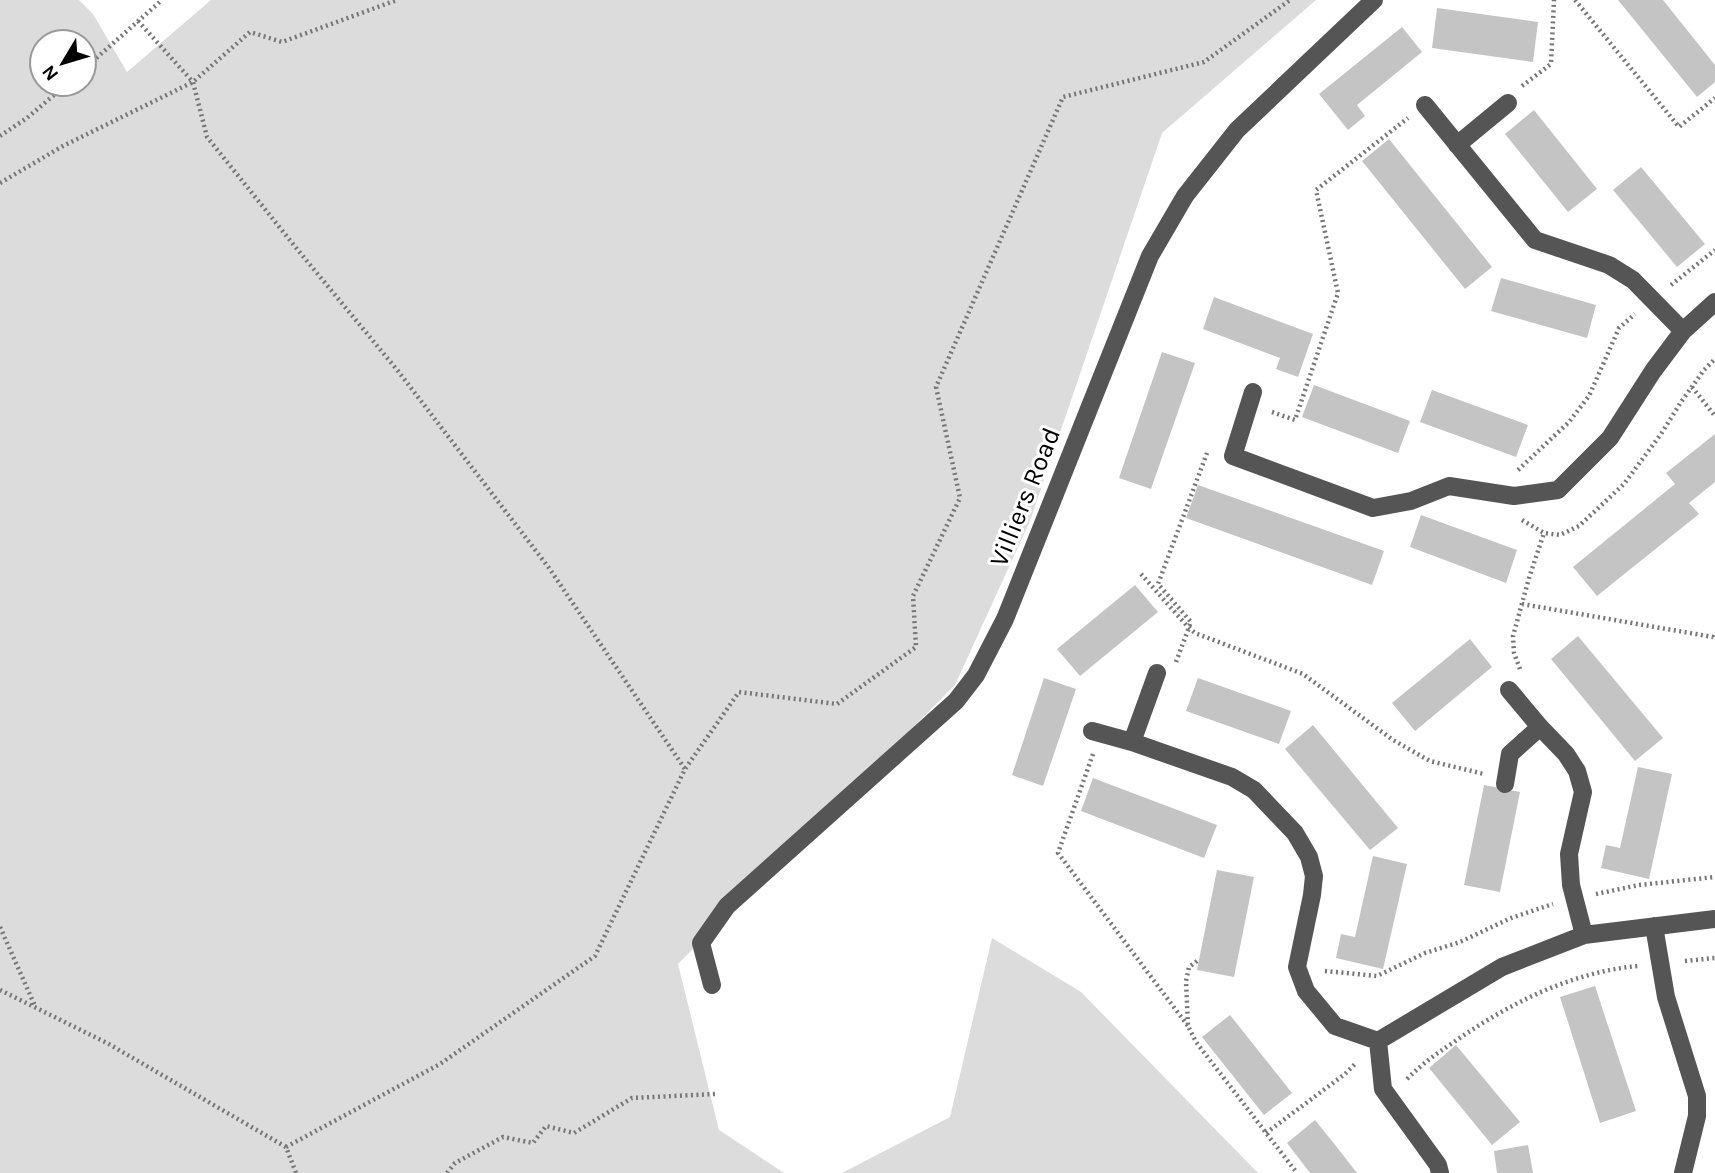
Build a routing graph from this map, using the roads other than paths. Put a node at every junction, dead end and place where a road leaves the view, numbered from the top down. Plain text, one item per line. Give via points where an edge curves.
1 (1374, 0) edge
2 (1508, 103) road end
3 (1425, 105) road end
4 (1457, 145) junction
5 (1715, 302) edge
6 (1683, 331) junction
7 (1252, 398) road end
8 (1157, 673) road end
9 (1509, 690) road end
10 (1540, 727) junction
11 (1096, 732) road end
12 (1132, 742) junction
13 (1505, 782) road end
14 (1715, 919) edge
15 (1654, 926) junction
16 (1584, 935) junction
17 (712, 985) dead end
18 (1378, 1041) junction
19 (1440, 1173) edge
20 (1683, 1173) edge

1 - 17 street, Villiers Road via 1237,130 1185,196 1150,256 1005,619 976,675 956,701 727,906 701,943
2 - 4 street
3 - 4 street
4 - 6 street via 1535,240 1609,265 1633,280
5 - 6 street
6 - 7 street via 1609,438 1558,490 1514,496 1449,486 1411,501 1373,508 1233,456
8 - 12 street
9 - 10 street
10 - 13 street via 1510,754
10 - 16 street via 1566,754 1583,792 1569,854 1570,885
11 - 12 street
12 - 18 street via 1232,777 1254,790 1295,833 1314,876 1297,967 1306,991 1335,1026
14 - 15 street
15 - 16 street
15 - 20 street via 1667,997 1697,1096 1697,1116
16 - 18 street via 1502,967
18 - 19 street via 1382,1089

